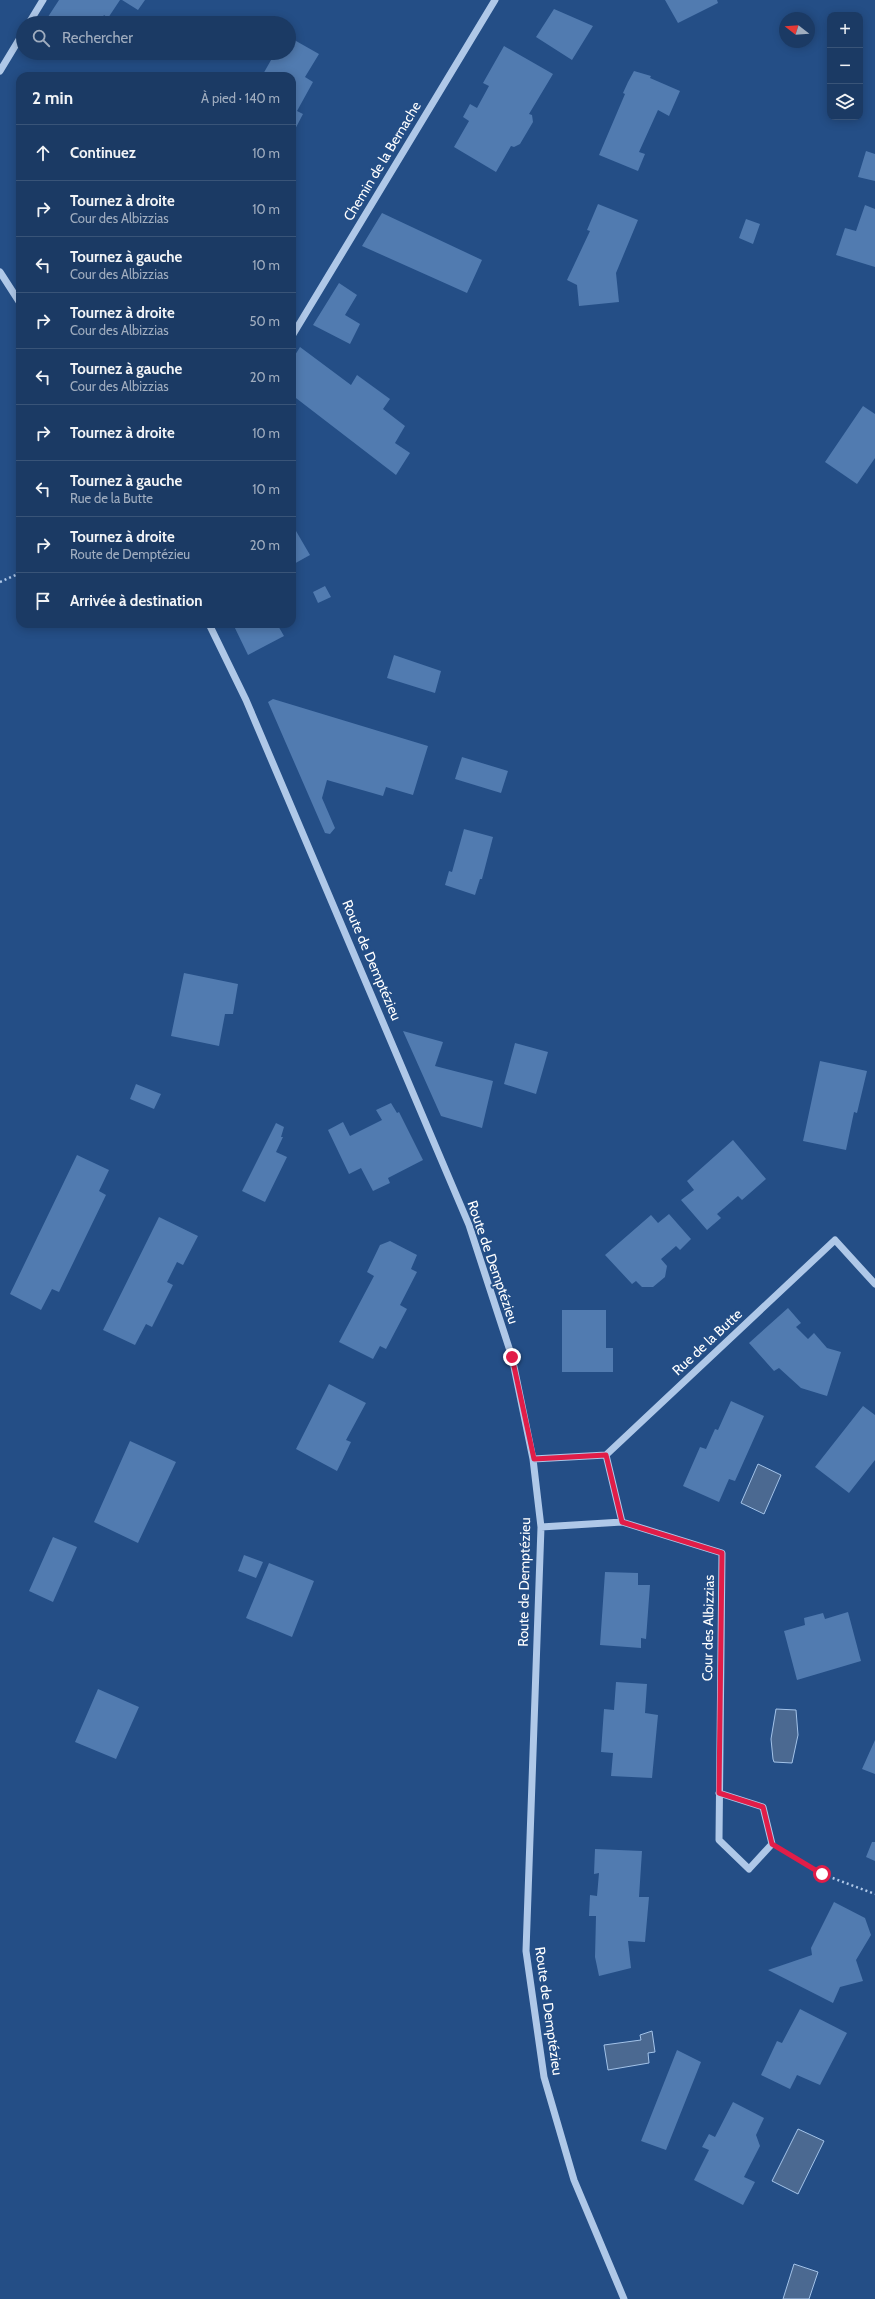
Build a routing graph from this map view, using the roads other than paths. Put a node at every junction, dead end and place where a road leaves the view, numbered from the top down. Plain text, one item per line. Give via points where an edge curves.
1 (43, 0) edge
2 (495, 0) edge
3 (33, 16) edge
4 (16, 45) edge
5 (0, 71) edge
6 (0, 272) edge
7 (16, 297) edge
8 (296, 329) edge
9 (211, 628) edge
10 (875, 1284) edge
11 (606, 1455) junction
12 (534, 1459) junction
13 (622, 1522) junction
14 (541, 1527) junction
15 (719, 1793) junction
16 (624, 2299) edge

1 - 3 street
2 - 8 street, Chemin de la Bernache
4 - 5 street
6 - 7 street
9 - 12 street, Route de Demptézieu via 246,700 469,1225 512,1357
10 - 11 street, Rue de la Butte via 835,1240
11 - 12 street
11 - 13 street
12 - 14 street, Route de Demptézieu
13 - 14 street, Cour des Albizzias
13 - 15 street, Cour des Albizzias via 722,1553
14 - 16 street, Route de Demptézieu via 526,1951 544,2076 574,2180
15 - 15 street, Cour des Albizzias via 719,1840 750,1869 772,1844 763,1807

